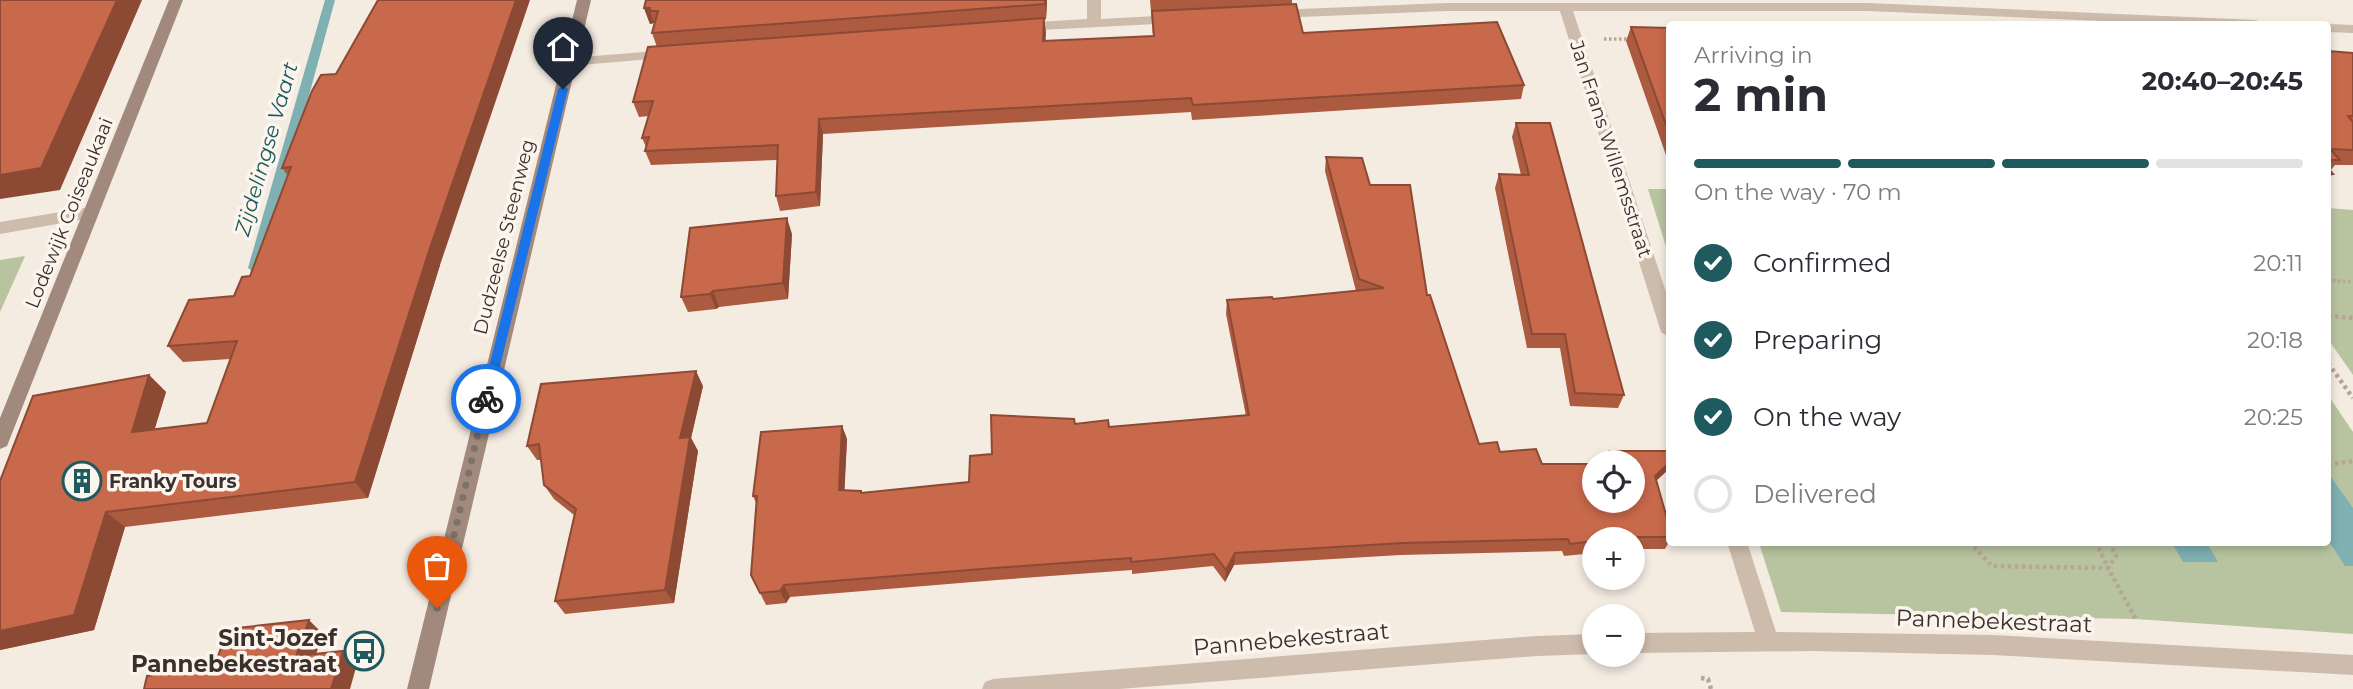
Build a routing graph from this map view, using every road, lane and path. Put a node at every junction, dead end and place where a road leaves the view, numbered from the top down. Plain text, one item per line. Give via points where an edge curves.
1 (176, 0) edge
2 (584, 0) edge
3 (1094, 0) edge
4 (2059, 0) edge
5 (1565, 6) junction
6 (1257, 15) edge
7 (1189, 18) edge
8 (2074, 20) edge
9 (2120, 21) edge
10 (1094, 23) junction
11 (1013, 28) edge
12 (2331, 28) edge
13 (2353, 29) edge
14 (1576, 38) junction
15 (1643, 39) edge
16 (681, 53) edge
17 (569, 62) junction
18 (91, 213) junction
19 (0, 228) edge
20 (2331, 280) edge
21 (2353, 282) edge
22 (2331, 316) edge
23 (2353, 318) edge
24 (1666, 319) edge
25 (2331, 367) edge
26 (2353, 398) edge
27 (0, 441) edge
28 (2353, 461) edge
29 (2331, 465) edge
30 (1738, 546) edge
31 (1973, 546) edge
32 (2098, 546) edge
33 (2111, 546) edge
34 (2108, 569) junction
35 (1768, 639) junction
36 (1645, 643) edge
37 (1582, 645) edge
38 (2153, 653) junction
39 (2353, 665) edge
40 (418, 689) edge
41 (993, 689) edge

1 - 18 main road, Lodewijk Coiseaukaai
2 - 17 main road, Dudzeelse Steenweg
3 - 10 street
4 - 8 street
5 - 6 street
5 - 8 street via 1867,7
5 - 14 street, Jan Frans Willemsstraat
7 - 10 street
8 - 9 street
10 - 11 street
12 - 13 street
14 - 15 path
14 - 24 street, Jan Frans Willemsstraat
16 - 17 street
17 - 40 main road, Dudzeelse Steenweg
18 - 19 street
18 - 27 main road, Lodewijk Coiseaukaai
20 - 21 path
22 - 23 path
25 - 26 path
28 - 29 path
30 - 35 street
31 - 34 path via 1992,566
32 - 34 path
33 - 34 path via 2116,556
34 - 38 path
35 - 36 street, Pannebekestraat
35 - 38 street, Pannebekestraat
37 - 41 street, Pannebekestraat
38 - 39 street, Pannebekestraat

